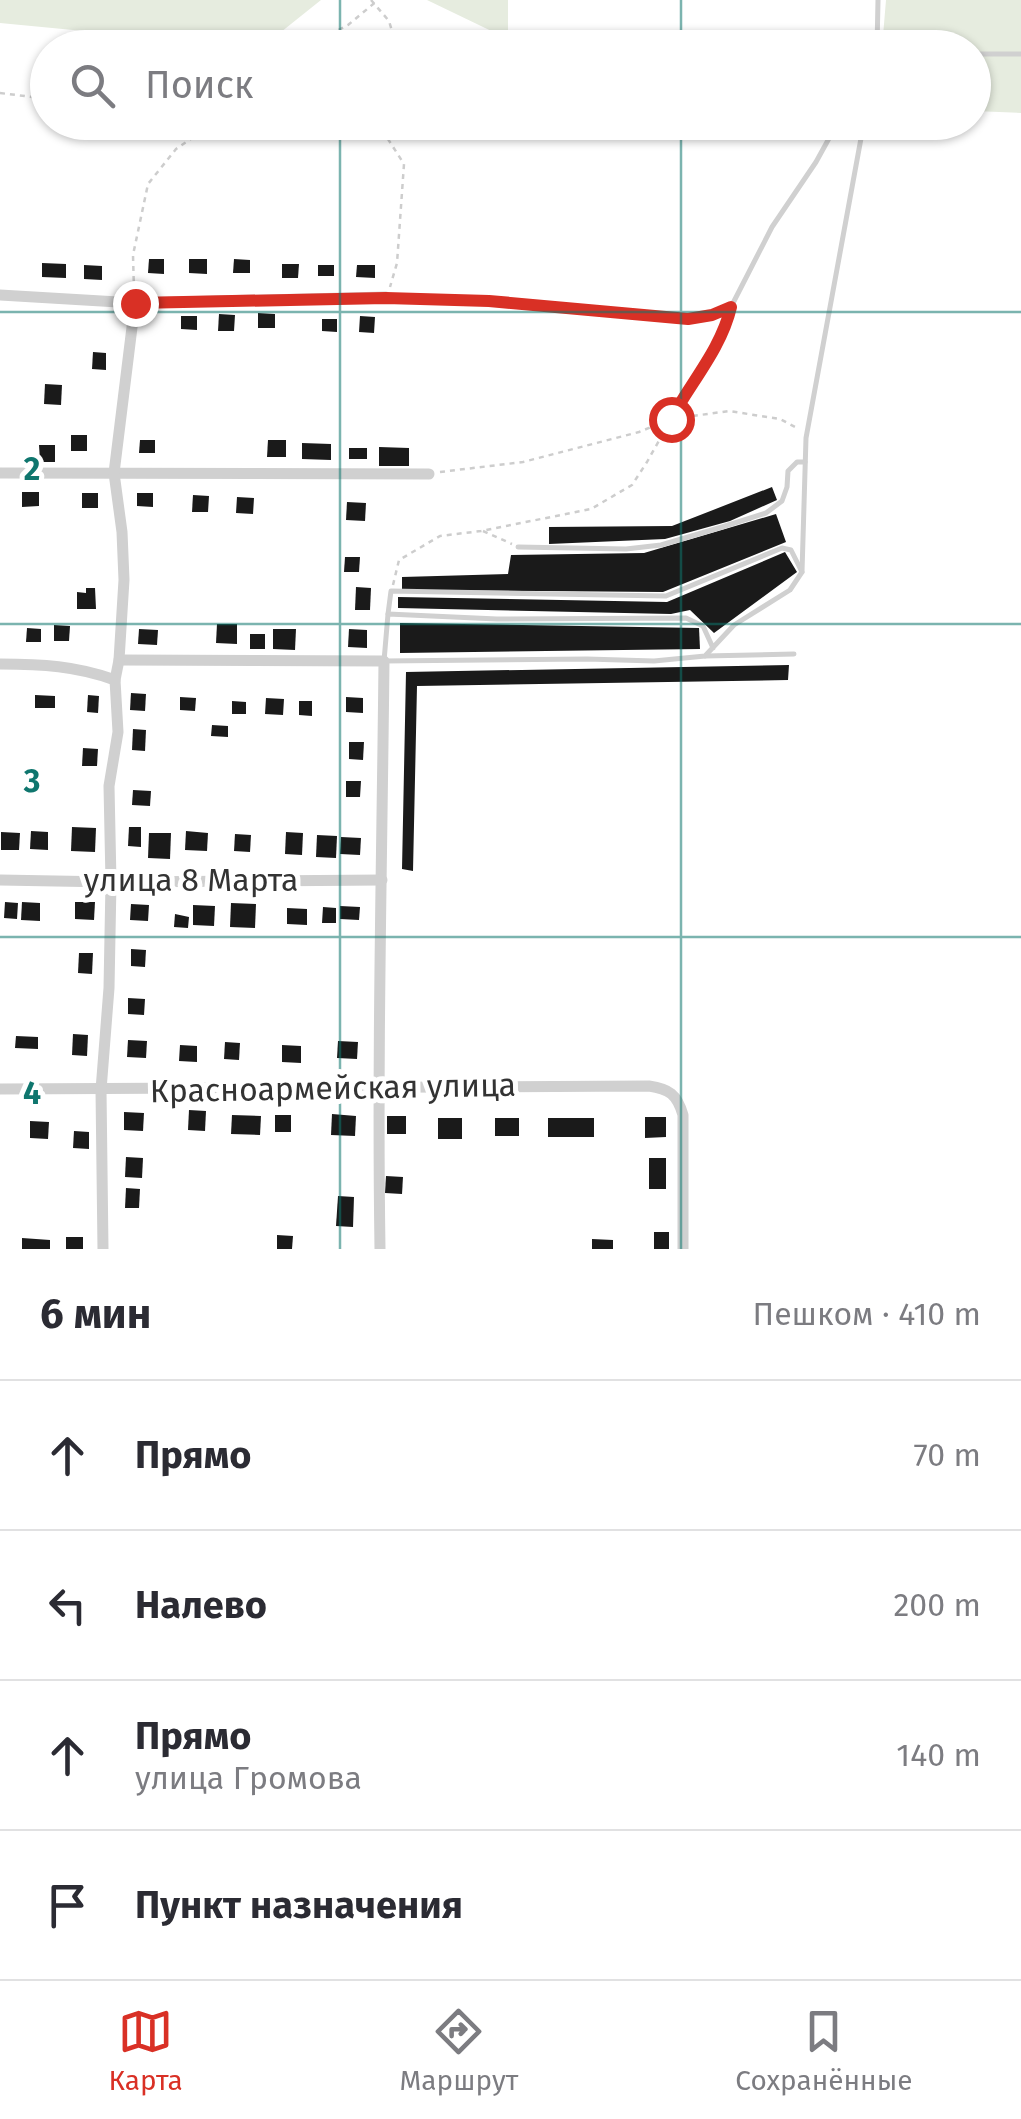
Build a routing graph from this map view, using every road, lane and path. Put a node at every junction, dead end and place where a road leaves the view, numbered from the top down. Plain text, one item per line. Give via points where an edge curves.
1 (378, 0) edge
2 (878, 0) edge
3 (372, 2) edge
4 (336, 30) edge
5 (392, 30) edge
6 (877, 30) edge
7 (991, 54) edge
8 (1021, 54) edge
9 (0, 93) edge
10 (30, 97) edge
11 (190, 140) edge
12 (389, 140) edge
13 (828, 140) edge
14 (861, 140) edge
15 (0, 296) edge
16 (386, 298) junction
17 (135, 303) junction
18 (731, 307) junction
19 (671, 419) junction
20 (807, 434) junction
21 (805, 462) junction
22 (114, 472) junction
23 (0, 473) edge
24 (429, 474) joint
25 (481, 531) junction
26 (518, 546) joint
27 (802, 572) junction
28 (391, 591) junction
29 (388, 614) junction
30 (712, 648) junction
31 (794, 654) dead end
32 (704, 656) junction
33 (120, 660) junction
34 (384, 662) junction
35 (0, 664) edge
36 (116, 680) junction
37 (0, 880) edge
38 (382, 880) junction
39 (111, 882) junction
40 (378, 1087) junction
41 (0, 1090) edge
42 (101, 1090) junction
43 (103, 1249) edge
44 (380, 1249) edge
45 (684, 1249) edge

1 - 3 path
2 - 6 lane
3 - 4 path
3 - 5 path
7 - 8 lane
9 - 10 path
11 - 17 path via 148,184 132,255
12 - 16 path via 404,164 398,263
13 - 18 lane
14 - 20 lane
15 - 17 street
16 - 17 street
16 - 18 lane via 688,319
17 - 22 street
18 - 19 path via 712,354
19 - 20 path via 729,411 780,419
19 - 24 path via 523,462
19 - 25 path via 632,485 590,509
20 - 21 lane
21 - 26 lane via 788,471 782,500 766,513 661,545
21 - 27 lane
22 - 23 street
22 - 24 street
22 - 33 street via 124,556
25 - 26 path
25 - 28 path via 440,536 413,550 399,560
27 - 28 lane via 791,550 782,548 666,596
27 - 30 lane via 790,590 734,625
28 - 29 lane
29 - 30 lane via 686,618 703,626
29 - 34 lane
30 - 32 lane
31 - 32 lane
32 - 34 lane
33 - 34 street
33 - 36 street
34 - 38 street
35 - 36 street via 72,667
36 - 39 street
37 - 39 street, улица 8 Марта
38 - 39 street, улица 8 Марта
38 - 40 street
39 - 42 street
40 - 42 street, Красноармейская улица
40 - 44 street
40 - 45 street, Красноармейская улица via 666,1088 683,1114
41 - 42 street, Красноармейская улица
42 - 43 street

